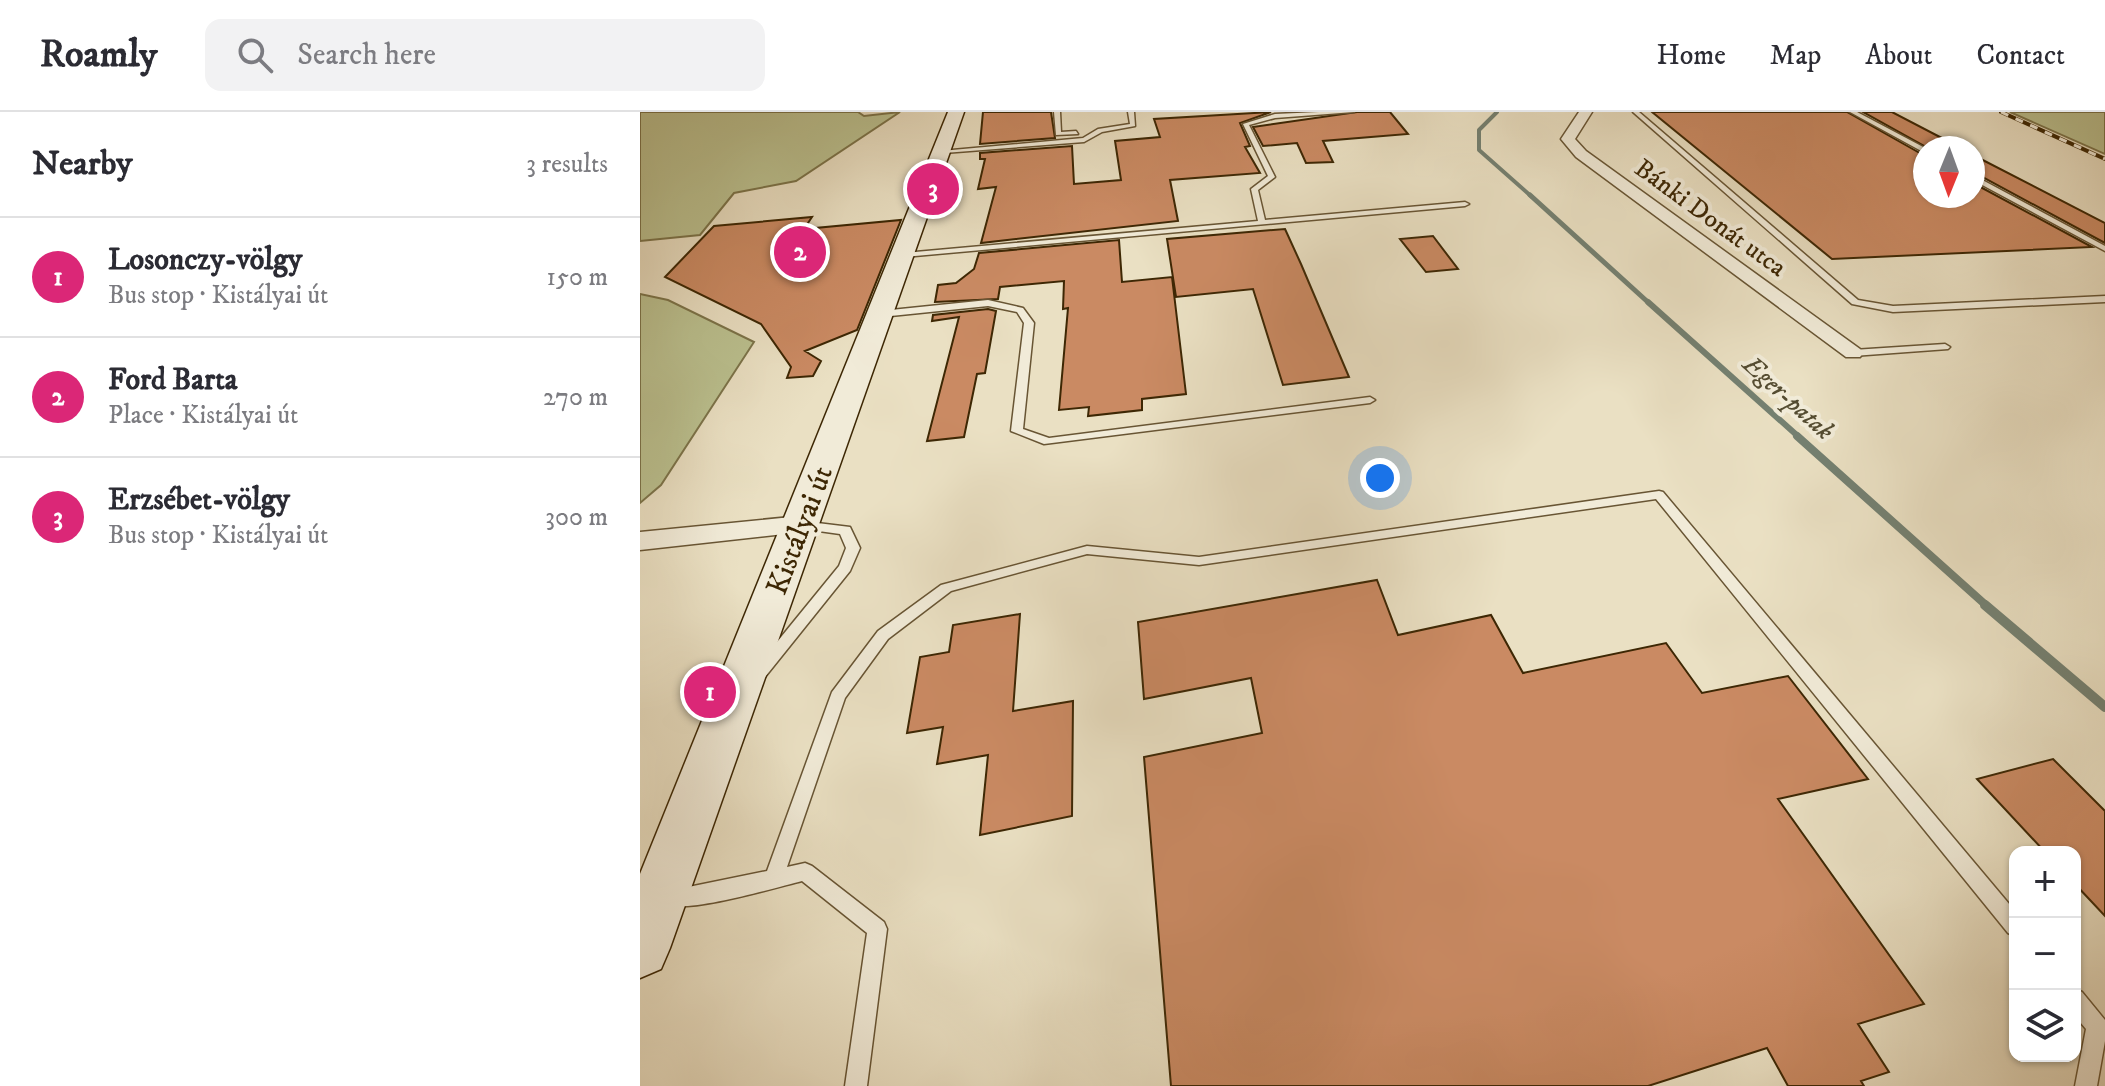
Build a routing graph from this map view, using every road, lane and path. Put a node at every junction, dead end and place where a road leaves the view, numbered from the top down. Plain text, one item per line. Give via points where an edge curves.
1 (956, 112) edge
2 (1057, 112) edge
3 (1131, 112) edge
4 (1351, 112) edge
5 (1586, 112) edge
6 (1636, 112) edge
7 (1853, 112) edge
8 (1095, 133) junction
9 (1913, 144) edge
10 (944, 151) junction
11 (1985, 184) edge
12 (1465, 204) dead end
13 (1262, 222) junction
14 (2105, 249) edge
15 (904, 255) junction
16 (2105, 299) edge
17 (881, 314) junction
18 (1945, 347) dead end
19 (1853, 353) joint
20 (1370, 400) dead end
21 (801, 525) junction
22 (640, 541) edge
23 (734, 704) junction
24 (774, 879) junction
25 (659, 899) junction
26 (2009, 919) edge
27 (640, 948) edge
28 (2081, 1006) edge
29 (856, 1086) edge
30 (2086, 1086) edge

1 - 10 main road, Kistályai út
2 - 8 lane via 1058,134
3 - 8 lane via 1133,125
4 - 13 lane via 1275,116 1246,124 1272,177 1254,189
5 - 19 street, Bánki Donát utca via 1568,139 1581,154
6 - 16 lane via 1855,302 1893,309
7 - 9 lane
8 - 10 lane via 1084,140
10 - 15 main road, Kistályai út
11 - 14 lane
12 - 13 lane
13 - 15 lane
15 - 17 main road, Kistályai út
17 - 20 lane via 988,303 1020,310 1029,323 1017,431 1048,442
17 - 21 main road, Kistályai út
18 - 19 lane
21 - 22 street
21 - 23 main road, Kistályai út
21 - 23 lane via 845,530 853,548 813,612
23 - 25 main road, Kistályai út
24 - 25 lane
24 - 26 lane via 838,696 883,635 946,588 1087,550 1199,561 1659,495
24 - 29 lane via 805,872 877,929
25 - 27 main road, Kistályai út
28 - 30 lane via 2097,1026

